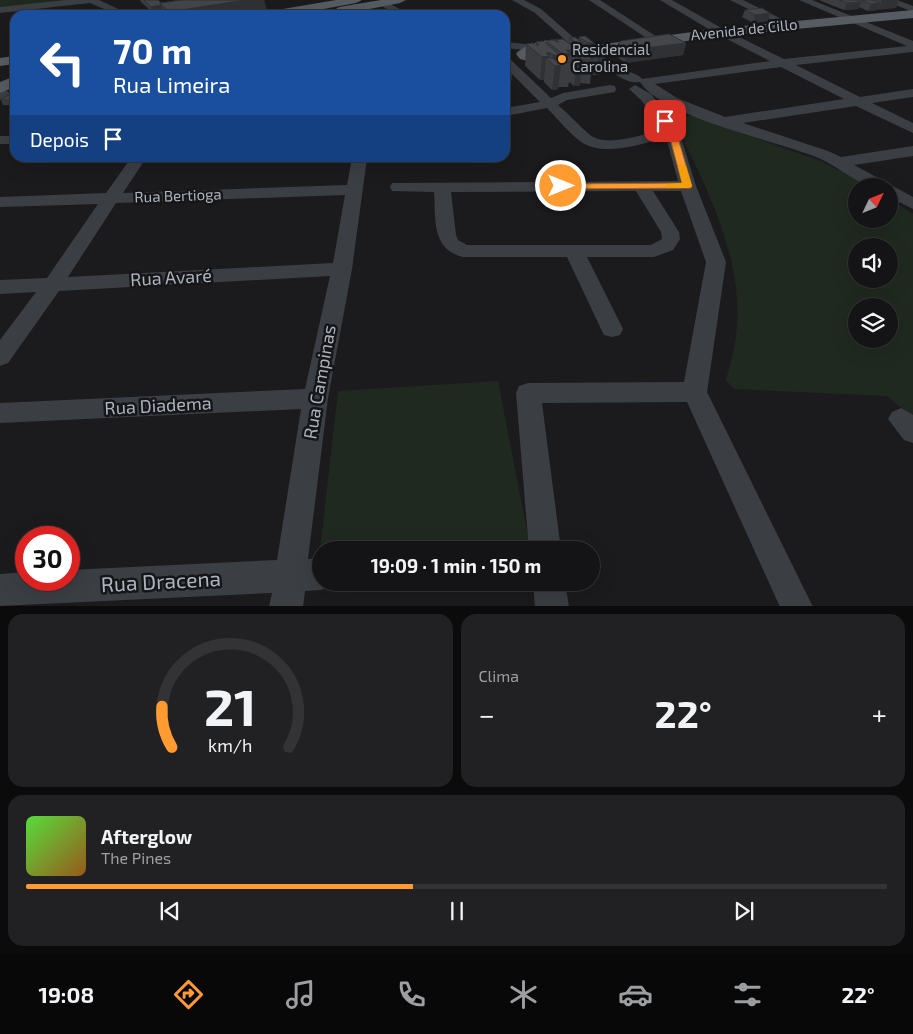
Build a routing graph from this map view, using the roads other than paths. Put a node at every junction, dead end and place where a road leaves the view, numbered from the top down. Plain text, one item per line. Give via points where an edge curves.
1 (91, 0) edge
2 (356, 0) edge
3 (400, 0) edge
4 (594, 0) edge
5 (665, 0) edge
6 (735, 0) edge
7 (804, 0) edge
8 (888, 0) edge
9 (380, 2) edge
10 (513, 2) edge
11 (1, 8) edge
12 (114, 10) edge
13 (299, 10) edge
14 (342, 10) edge
15 (395, 10) edge
16 (913, 11) edge
17 (527, 17) dead end
18 (848, 18) junction
19 (782, 22) junction
20 (718, 30) junction
21 (652, 37) junction
22 (913, 44) edge
23 (510, 46) edge
24 (578, 50) junction
25 (913, 50) edge
26 (532, 52) junction
27 (601, 54) junction
28 (510, 59) edge
29 (510, 64) edge
30 (782, 64) junction
31 (640, 88) junction
32 (913, 93) edge
33 (858, 100) junction
34 (549, 104) junction
35 (510, 111) edge
36 (724, 122) junction
37 (913, 129) edge
38 (672, 131) junction
39 (913, 151) edge
40 (135, 162) edge
41 (358, 162) edge
42 (841, 162) junction
43 (868, 178) edge
44 (641, 186) junction
45 (688, 186) junction
46 (398, 187) dead end
47 (442, 187) junction
48 (355, 190) junction
49 (898, 195) edge
50 (109, 199) junction
51 (0, 202) edge
52 (913, 204) edge
53 (574, 251) junction
54 (342, 269) junction
55 (53, 284) junction
56 (0, 286) edge
57 (612, 330) dead end
58 (0, 357) edge
59 (696, 392) junction
60 (315, 398) junction
61 (0, 413) edge
62 (544, 541) edge
63 (312, 574) edge
64 (290, 575) junction
65 (0, 590) edge
66 (550, 591) edge
67 (286, 606) edge
68 (552, 606) edge
69 (797, 606) edge

1 - 11 street
1 - 12 street
2 - 13 main road
3 - 9 main road
4 - 21 street
5 - 20 street
6 - 19 street
7 - 18 street
8 - 16 street
9 - 14 main road
9 - 15 street
10 - 17 street
10 - 24 street via 538,11
16 - 18 main road, Avenida de Cillo
18 - 19 main road, Avenida de Cillo
18 - 20 main road, Avenida de Cillo
18 - 22 street
19 - 20 main road, Avenida de Cillo
20 - 21 main road, Avenida de Cillo
20 - 27 main road, Avenida de Cillo
20 - 30 street
21 - 24 main road, Avenida de Cillo
23 - 26 street
24 - 26 main road, Avenida de Cillo
24 - 26 main road, Avenida de Cillo via 551,41
24 - 27 main road, Avenida de Cillo
25 - 30 street
26 - 28 main road, Avenida de Cillo
27 - 31 street
29 - 34 street
30 - 31 street
30 - 33 street
31 - 34 street via 610,89 564,97
31 - 36 street
31 - 38 street
32 - 33 street
33 - 36 street
33 - 37 street
34 - 35 street
34 - 38 street via 586,139 606,146
36 - 42 street
38 - 45 street
39 - 42 street
40 - 50 street
41 - 48 street, Rua Campinas
42 - 43 street
44 - 45 street
44 - 47 street
44 - 53 street via 670,232 671,239 666,246 654,251
45 - 59 street via 716,262
46 - 47 street
47 - 53 street via 447,234 450,243 463,251
48 - 50 street, Rua Bertioga
48 - 54 street, Rua Campinas
49 - 52 street
50 - 51 street, Rua Bertioga
50 - 55 street
53 - 57 street
54 - 55 street, Rua Avaré
54 - 60 street, Rua Campinas
55 - 56 street, Rua Avaré
55 - 58 street
59 - 62 street via 528,393
59 - 69 street
60 - 61 street, Rua Diadema
60 - 64 street, Rua Campinas
63 - 64 street, Rua Dracena
64 - 65 street, Rua Dracena
64 - 67 street, Rua Campinas
66 - 68 street

